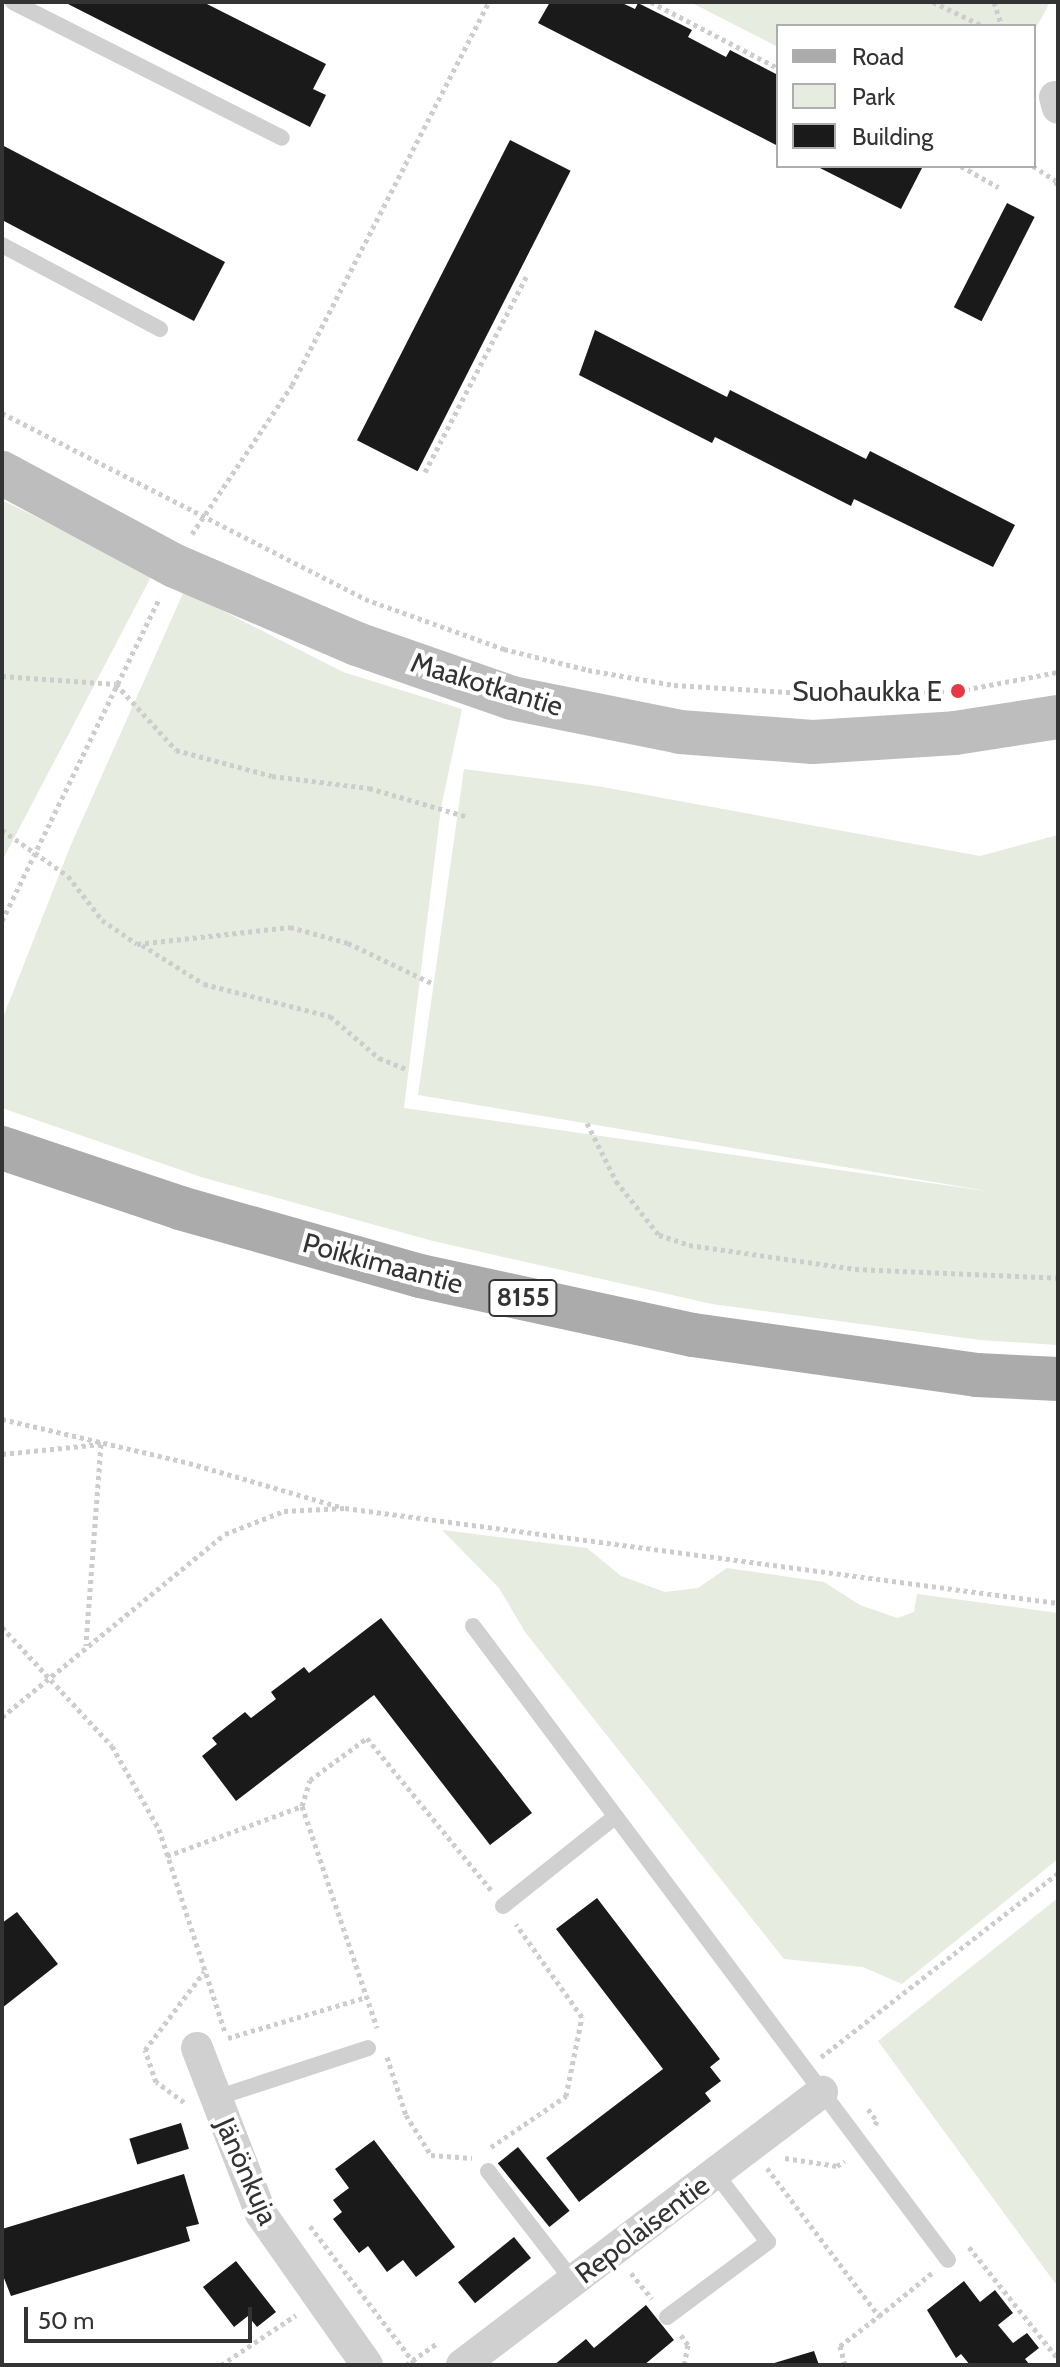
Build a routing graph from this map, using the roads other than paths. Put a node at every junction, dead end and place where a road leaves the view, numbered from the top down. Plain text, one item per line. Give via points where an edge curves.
1 (13, 2) edge
2 (282, 138) dead end
3 (2, 245) edge
4 (160, 329) dead end
5 (2, 473) edge
6 (1058, 717) edge
7 (2, 1148) edge
8 (1058, 1379) edge
9 (473, 1626) dead end
10 (616, 1816) junction
11 (503, 1906) road end
12 (375, 2046) road end
13 (197, 2048) dead end
14 (822, 2092) junction
15 (230, 2093) junction
16 (488, 2171) dead end
17 (715, 2173) junction
18 (948, 2260) road end
19 (573, 2281) junction
20 (667, 2317) dead end
21 (367, 2365) edge
22 (462, 2365) edge

1 - 2 lane
3 - 4 lane
5 - 6 street, Maakotkantie via 175,566 357,644 512,698 680,732 813,742 955,733
7 - 8 main road, Poikkimaantie / 8155 via 180,1208 435,1279 693,1335 977,1375
9 - 10 lane
10 - 11 lane
10 - 14 lane
12 - 15 lane
13 - 15 street, Jänönkuja
14 - 17 street, Repolaisentie
14 - 18 lane
15 - 21 street, Jänönkuja via 261,2214
16 - 19 lane
17 - 19 street, Repolaisentie
17 - 20 lane via 768,2242
19 - 22 street, Repolaisentie

